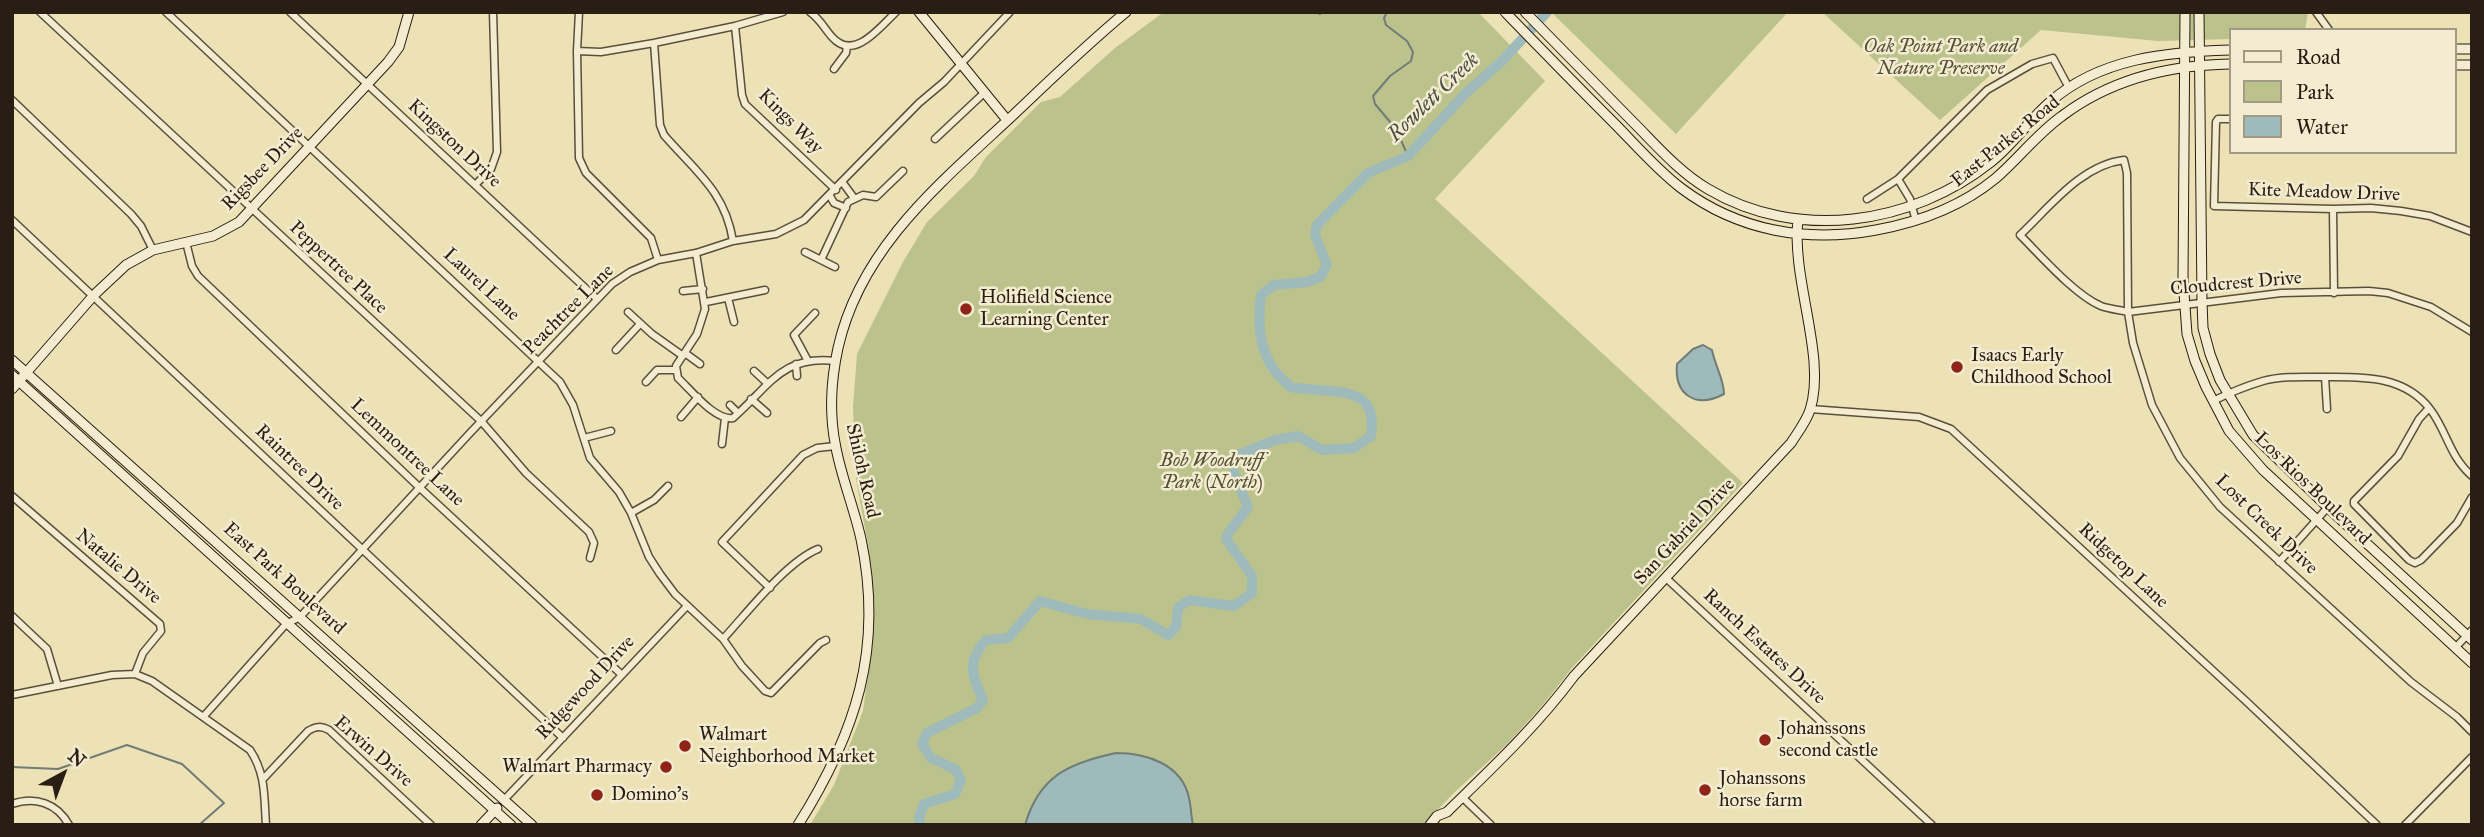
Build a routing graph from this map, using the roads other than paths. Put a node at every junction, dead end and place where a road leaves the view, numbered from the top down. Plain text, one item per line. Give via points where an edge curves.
1 (40, 12) edge
2 (166, 12) edge
3 (290, 12) edge
4 (409, 12) edge
5 (493, 12) edge
6 (579, 12) edge
7 (783, 12) edge
8 (810, 12) edge
9 (896, 12) edge
10 (919, 12) edge
11 (1010, 12) edge
12 (1126, 12) edge
13 (1505, 12) edge
14 (1525, 12) edge
15 (2185, 12) edge
16 (2199, 12) edge
17 (2316, 12) edge
18 (735, 26) junction
19 (2328, 28) edge
20 (654, 43) junction
21 (847, 46) junction
22 (2228, 50) edge
23 (577, 51) junction
24 (2199, 51) junction
25 (2186, 53) junction
26 (960, 64) junction
27 (2228, 64) edge
28 (2199, 65) junction
29 (2185, 66) junction
30 (834, 69) dead end
31 (368, 84) junction
32 (2069, 88) junction
33 (984, 93) junction
34 (12, 100) edge
35 (2228, 119) edge
36 (1007, 120) junction
37 (935, 139) dead end
38 (310, 146) junction
39 (1669, 158) junction
40 (2123, 160) joint
41 (1659, 169) junction
42 (903, 171) dead end
43 (1898, 179) junction
44 (843, 183) junction
45 (475, 185) junction
46 (836, 190) junction
47 (830, 196) junction
48 (1725, 197) junction
49 (1867, 199) dead end
50 (849, 203) junction
51 (1912, 207) junction
52 (251, 209) junction
53 (2333, 209) junction
54 (1719, 211) junction
55 (1798, 219) junction
56 (12, 220) edge
57 (1916, 221) junction
58 (2472, 232) edge
59 (1796, 234) junction
60 (733, 241) junction
61 (186, 242) junction
62 (153, 250) junction
63 (806, 252) dead end
64 (696, 253) junction
65 (658, 260) junction
66 (821, 260) junction
67 (835, 267) dead end
68 (703, 289) junction
69 (765, 290) dead end
70 (683, 291) dead end
71 (2334, 293) junction
72 (94, 295) junction
73 (728, 298) junction
74 (597, 299) junction
75 (706, 302) junction
76 (2202, 302) junction
77 (2185, 303) junction
78 (628, 312) dead end
79 (2129, 312) junction
80 (815, 313) dead end
81 (734, 322) dead end
82 (640, 324) junction
83 (2472, 332) edge
84 (616, 350) dead end
85 (684, 355) junction
86 (12, 360) edge
87 (808, 361) junction
88 (835, 361) junction
89 (540, 362) junction
90 (700, 364) dead end
91 (796, 364) junction
92 (676, 370) junction
93 (754, 371) dead end
94 (26, 373) junction
95 (797, 376) dead end
96 (2325, 377) junction
97 (16, 378) edge
98 (646, 382) dead end
99 (767, 383) junction
100 (12, 389) edge
101 (2228, 393) junction
102 (698, 397) junction
103 (751, 399) junction
104 (2213, 401) junction
105 (730, 405) dead end
106 (2430, 408) junction
107 (1810, 409) junction
108 (2327, 409) dead end
109 (738, 413) junction
110 (767, 413) dead end
111 (681, 417) dead end
112 (724, 418) junction
113 (482, 422) junction
114 (611, 430) dead end
115 (583, 438) junction
116 (722, 444) dead end
117 (835, 446) junction
118 (2472, 476) edge
119 (668, 486) dead end
120 (420, 488) junction
121 (12, 496) edge
122 (2472, 497) edge
123 (2328, 507) junction
124 (631, 513) junction
125 (2317, 519) junction
126 (818, 549) dead end
127 (362, 551) junction
128 (590, 558) dead end
129 (2279, 562) junction
130 (1666, 578) junction
131 (770, 588) junction
132 (687, 606) junction
133 (12, 616) edge
134 (300, 617) junction
135 (286, 624) junction
136 (2470, 635) edge
137 (723, 639) junction
138 (826, 640) dead end
139 (2456, 648) junction
140 (2472, 663) edge
141 (135, 674) junction
142 (622, 675) junction
143 (58, 686) junction
144 (12, 695) edge
145 (204, 716) junction
146 (2472, 732) edge
147 (563, 738) junction
148 (2472, 757) edge
149 (264, 778) junction
150 (1462, 797) junction
151 (503, 800) junction
152 (12, 804) edge
153 (495, 810) junction
154 (1447, 812) junction
155 (69, 825) edge
156 (266, 825) edge
157 (431, 825) edge
158 (481, 825) edge
159 (511, 825) edge
160 (532, 825) edge
161 (798, 825) edge
162 (1430, 825) edge
163 (1441, 825) edge
164 (1492, 825) edge
165 (1932, 825) edge
166 (2377, 825) edge
167 (2405, 825) edge

1 - 52 street, Peppertree Place
2 - 38 street, Laurel Lane
3 - 31 street, Kingston Drive
4 - 31 main road, Rigsbee Drive via 399,47
5 - 45 street via 497,152 491,169
6 - 23 street
7 - 18 street
8 - 21 street via 832,37
9 - 21 street via 863,43
10 - 26 main road
11 - 26 street, Peachtree Lane
12 - 36 main road, Shiloh Road
13 - 41 main road, East Parker Road
14 - 39 main road, East Parker Road
15 - 25 main road, Los Rios Boulevard
16 - 24 main road, Los Rios Boulevard
17 - 19 street
18 - 20 street
18 - 46 street, Kings Way via 745,104
20 - 23 street
20 - 60 street via 660,125 724,207
21 - 30 street
22 - 24 main road, East Parker Road
23 - 65 street via 579,158 583,168 651,238
24 - 25 main road, East Parker Road
24 - 28 main road, Los Rios Boulevard
25 - 29 main road, Los Rios Boulevard
25 - 32 main road, East Parker Road via 2134,60
26 - 33 main road
26 - 44 street, Peachtree Lane
27 - 28 main road, East Parker Road
28 - 29 main road, East Parker Road
28 - 76 main road, Los Rios Boulevard
29 - 57 main road, East Parker Road via 2142,76 2095,95 2062,116 1978,191
29 - 77 main road, Los Rios Boulevard
31 - 38 main road, Rigsbee Drive
31 - 45 street, Kingston Drive
32 - 43 street via 2053,58 2020,69 1987,90
32 - 51 main road, East Parker Road via 1972,177
33 - 36 main road
33 - 37 street
34 - 62 street via 131,214
35 - 53 street, Kite Meadow Drive via 2216,122 2214,206
36 - 88 main road, Shiloh Road via 890,237 859,290
38 - 52 main road, Rigsbee Drive
38 - 89 street, Laurel Lane
39 - 41 main road
39 - 48 main road, East Parker Road
40 - 79 street, Lost Creek Drive
40 - 79 street, Cloudcrest Drive via 2088,173 2020,236 2083,295 2101,306
41 - 54 main road, East Parker Road
42 - 50 street via 876,197 863,195
43 - 49 street
43 - 51 street
44 - 46 street, Peachtree Lane
44 - 50 street
45 - 74 street, Kingston Drive
46 - 47 street, Peachtree Lane
47 - 50 street via 834,202
47 - 60 street, Peachtree Lane via 791,228
48 - 54 main road
48 - 55 main road, East Parker Road
50 - 66 street
51 - 55 main road, East Parker Road via 1859,219
51 - 57 street
52 - 61 main road, Rigsbee Drive via 227,230
52 - 113 street, Peppertree Place
53 - 58 street, Kite Meadow Drive via 2401,211
53 - 71 street
54 - 59 main road, East Parker Road via 1759,227
55 - 59 main road, San Gabriel Drive
56 - 72 street, Raintree Drive
57 - 59 main road, East Parker Road via 1854,235
59 - 107 main road, San Gabriel Drive via 1813,361
60 - 64 street, Peachtree Lane
61 - 62 main road, Rigsbee Drive
61 - 120 street, Lemmontree Lane via 198,276
62 - 72 main road, Rigsbee Drive via 125,265
63 - 66 street
64 - 65 street, Peachtree Lane
64 - 68 street
65 - 74 street, Peachtree Lane via 630,271
66 - 67 street
68 - 70 street
68 - 75 street
69 - 73 street
71 - 76 street, Cloudcrest Drive via 2281,293
71 - 83 street, Cloudcrest Drive via 2369,291 2410,298
72 - 94 main road, Rigsbee Drive
72 - 127 street, Raintree Drive
73 - 75 street
73 - 81 street
74 - 89 street, Peachtree Lane
75 - 85 street via 699,329
76 - 77 street, Cloudcrest Drive
76 - 101 main road, Los Rios Boulevard via 2210,354
77 - 79 street, Cloudcrest Drive
77 - 104 main road, Los Rios Boulevard via 2187,334
78 - 82 street
79 - 129 street, Lost Creek Drive via 2140,372 2164,431 2220,507
80 - 87 street via 794,335
82 - 84 street
82 - 85 street
85 - 90 street
85 - 92 street
86 - 94 main road, East Park Boulevard
87 - 88 street
87 - 91 street
88 - 117 main road, Shiloh Road
89 - 113 street, Peachtree Lane
89 - 115 street, Laurel Lane via 569,395
91 - 95 street
91 - 99 street
92 - 98 street via 657,370
92 - 102 street via 678,378
93 - 99 street
94 - 97 main road, Rigsbee Drive
94 - 134 main road, East Park Boulevard
96 - 101 street via 2278,378
96 - 106 street via 2384,380
96 - 108 street
97 - 100 main road, Rigsbee Drive
97 - 135 main road, East Park Boulevard
99 - 103 street
101 - 104 street
101 - 123 main road, Los Rios Boulevard via 2253,435
102 - 111 street
102 - 112 street
103 - 109 street
103 - 110 street
104 - 125 main road, Los Rios Boulevard via 2245,452
105 - 109 street
106 - 118 street via 2455,459
106 - 122 street via 2398,456 2354,504 2415,563 2457,523
107 - 130 main road, San Gabriel Drive via 1791,443
107 - 166 street, Ridgetop Lane via 1919,417 1951,429
109 - 112 street
112 - 116 street
113 - 120 street, Peachtree Lane
113 - 128 street, Peppertree Place via 526,473 589,532 594,542
114 - 115 street
115 - 124 street, Laurel Lane via 590,458
117 - 131 street via 817,447 803,455 722,542
117 - 161 main road, Shiloh Road via 861,541 868,597 866,661 847,734
119 - 124 street
120 - 127 street, Peachtree Lane
120 - 142 street, Lemmontree Lane
121 - 141 street, Natalie Drive via 160,624 161,631
123 - 125 street
123 - 136 main road, Los Rios Boulevard
124 - 132 street, Laurel Lane via 649,557
125 - 129 street
125 - 139 main road, Los Rios Boulevard
126 - 131 street via 806,554
127 - 134 street, Peachtree Lane
127 - 147 street, Raintree Drive
129 - 146 street, Lost Creek Drive
130 - 150 main road, San Gabriel Drive via 1574,676 1537,723
130 - 165 street, Ranch Estates Drive
131 - 137 street
132 - 137 street, Laurel Lane
132 - 142 street, Ridgewood Drive
133 - 143 street via 47,649
134 - 135 street, Peachtree Lane
134 - 151 main road, East Park Boulevard
135 - 145 street, Peachtree Lane
135 - 153 main road, East Park Boulevard
136 - 139 street
137 - 138 street, Laurel Lane via 771,694
139 - 140 main road, Los Rios Boulevard
141 - 143 street
141 - 145 street
142 - 147 street, Ridgewood Drive
143 - 144 street
145 - 149 street via 250,750
147 - 151 street, Ridgewood Drive
148 - 167 street
149 - 156 street
149 - 157 street, Erwin Drive via 308,731 321,726
150 - 154 main road, San Gabriel Drive
150 - 164 street
151 - 153 main road, Ridgewood Drive
151 - 160 main road, East Park Boulevard
152 - 155 street via 48,803
153 - 158 main road, Ridgewood Drive
153 - 159 main road, East Park Boulevard
154 - 162 main road, San Gabriel Drive
154 - 163 main road, San Gabriel Drive

